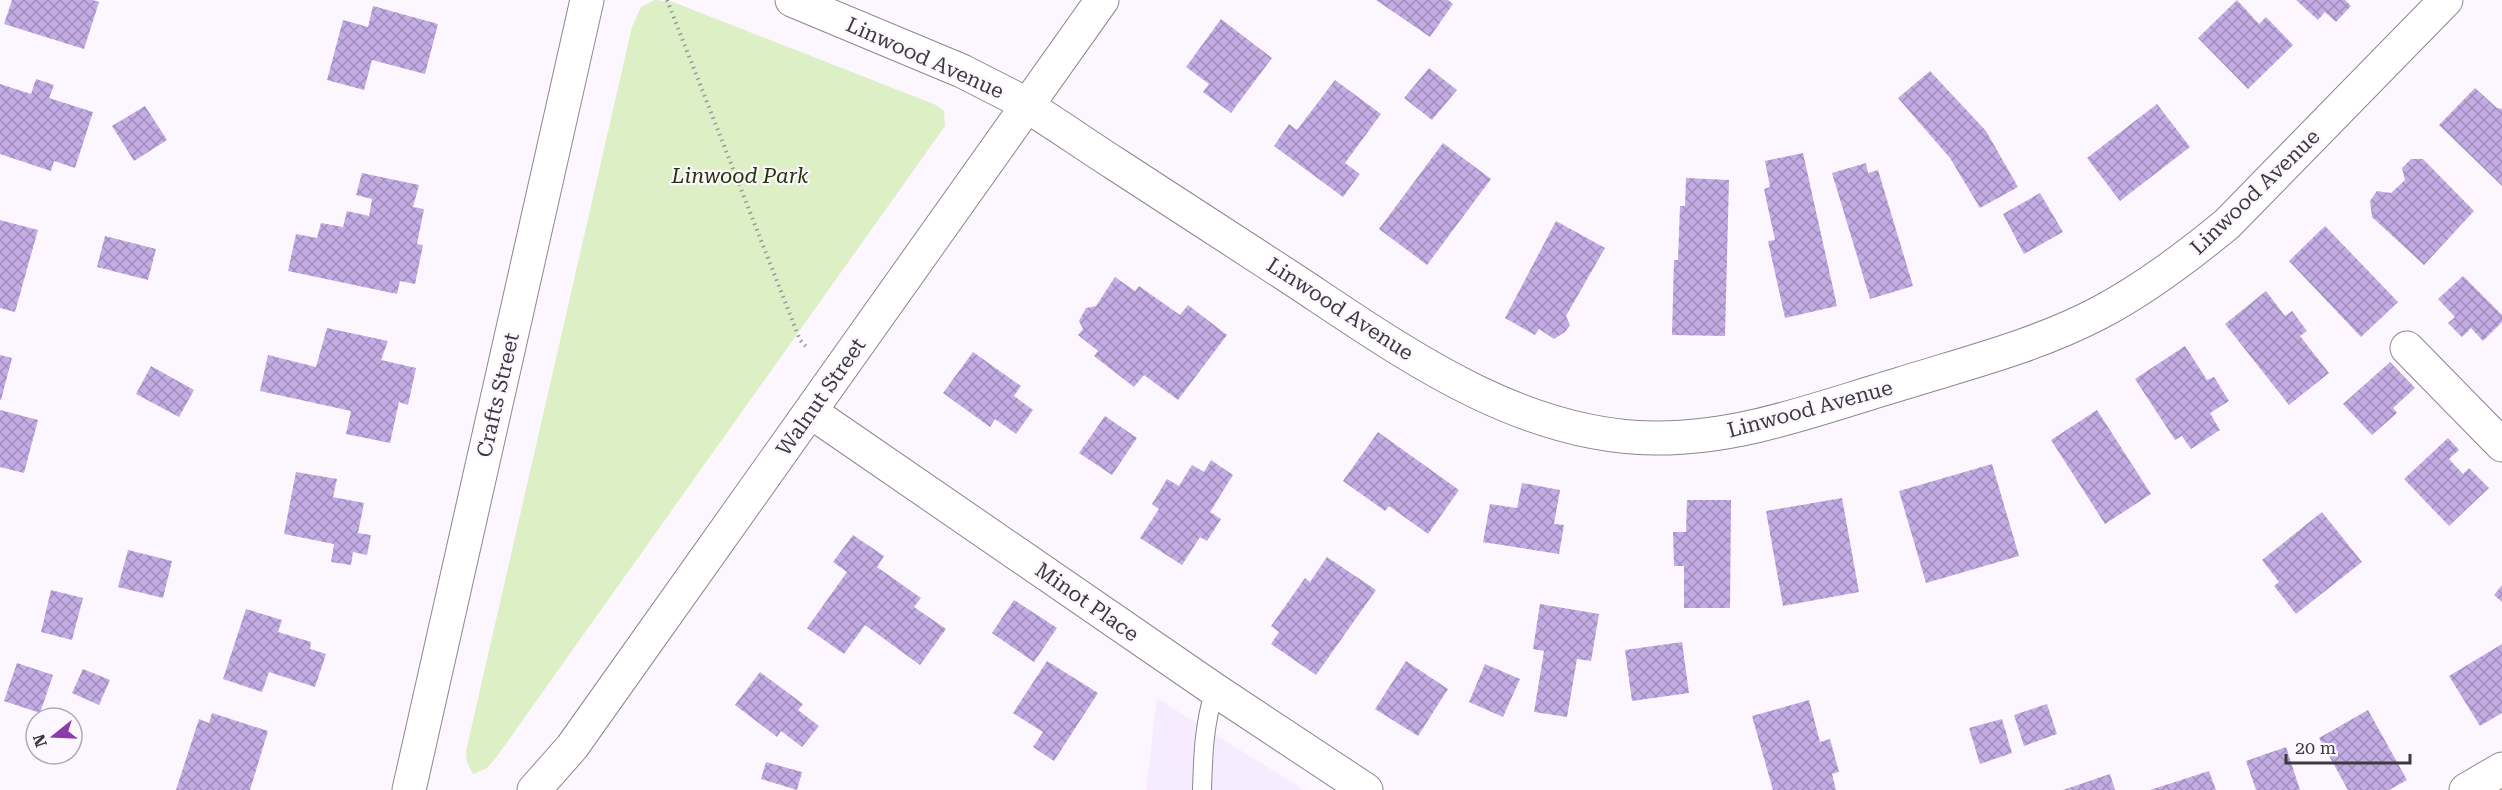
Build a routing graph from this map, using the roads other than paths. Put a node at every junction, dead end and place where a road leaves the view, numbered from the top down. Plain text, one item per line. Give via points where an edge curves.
1 (587, 0) edge
2 (792, 0) edge
3 (1102, 0) edge
4 (2446, 0) edge
5 (1028, 106) junction
6 (2407, 348) dead end
7 (811, 412) junction
8 (2502, 445) edge
9 (1215, 690) junction
10 (2502, 769) edge
11 (409, 790) edge
12 (534, 790) edge
13 (1202, 790) edge
14 (1366, 790) edge
15 (2466, 790) edge

1 - 11 street, Crafts Street
2 - 5 street, Linwood Avenue via 978,78
3 - 5 street, Walnut Street
4 - 5 street, Linwood Avenue via 2227,224 2130,295 2072,326 2020,347 1775,422 1702,436 1604,434 1532,414 1481,393 1383,339
5 - 7 street, Walnut Street
6 - 8 street
7 - 9 street, Minot Place
7 - 12 street, Walnut Street via 572,747
9 - 13 lane via 1204,740
9 - 14 street, Minot Place
10 - 15 street

